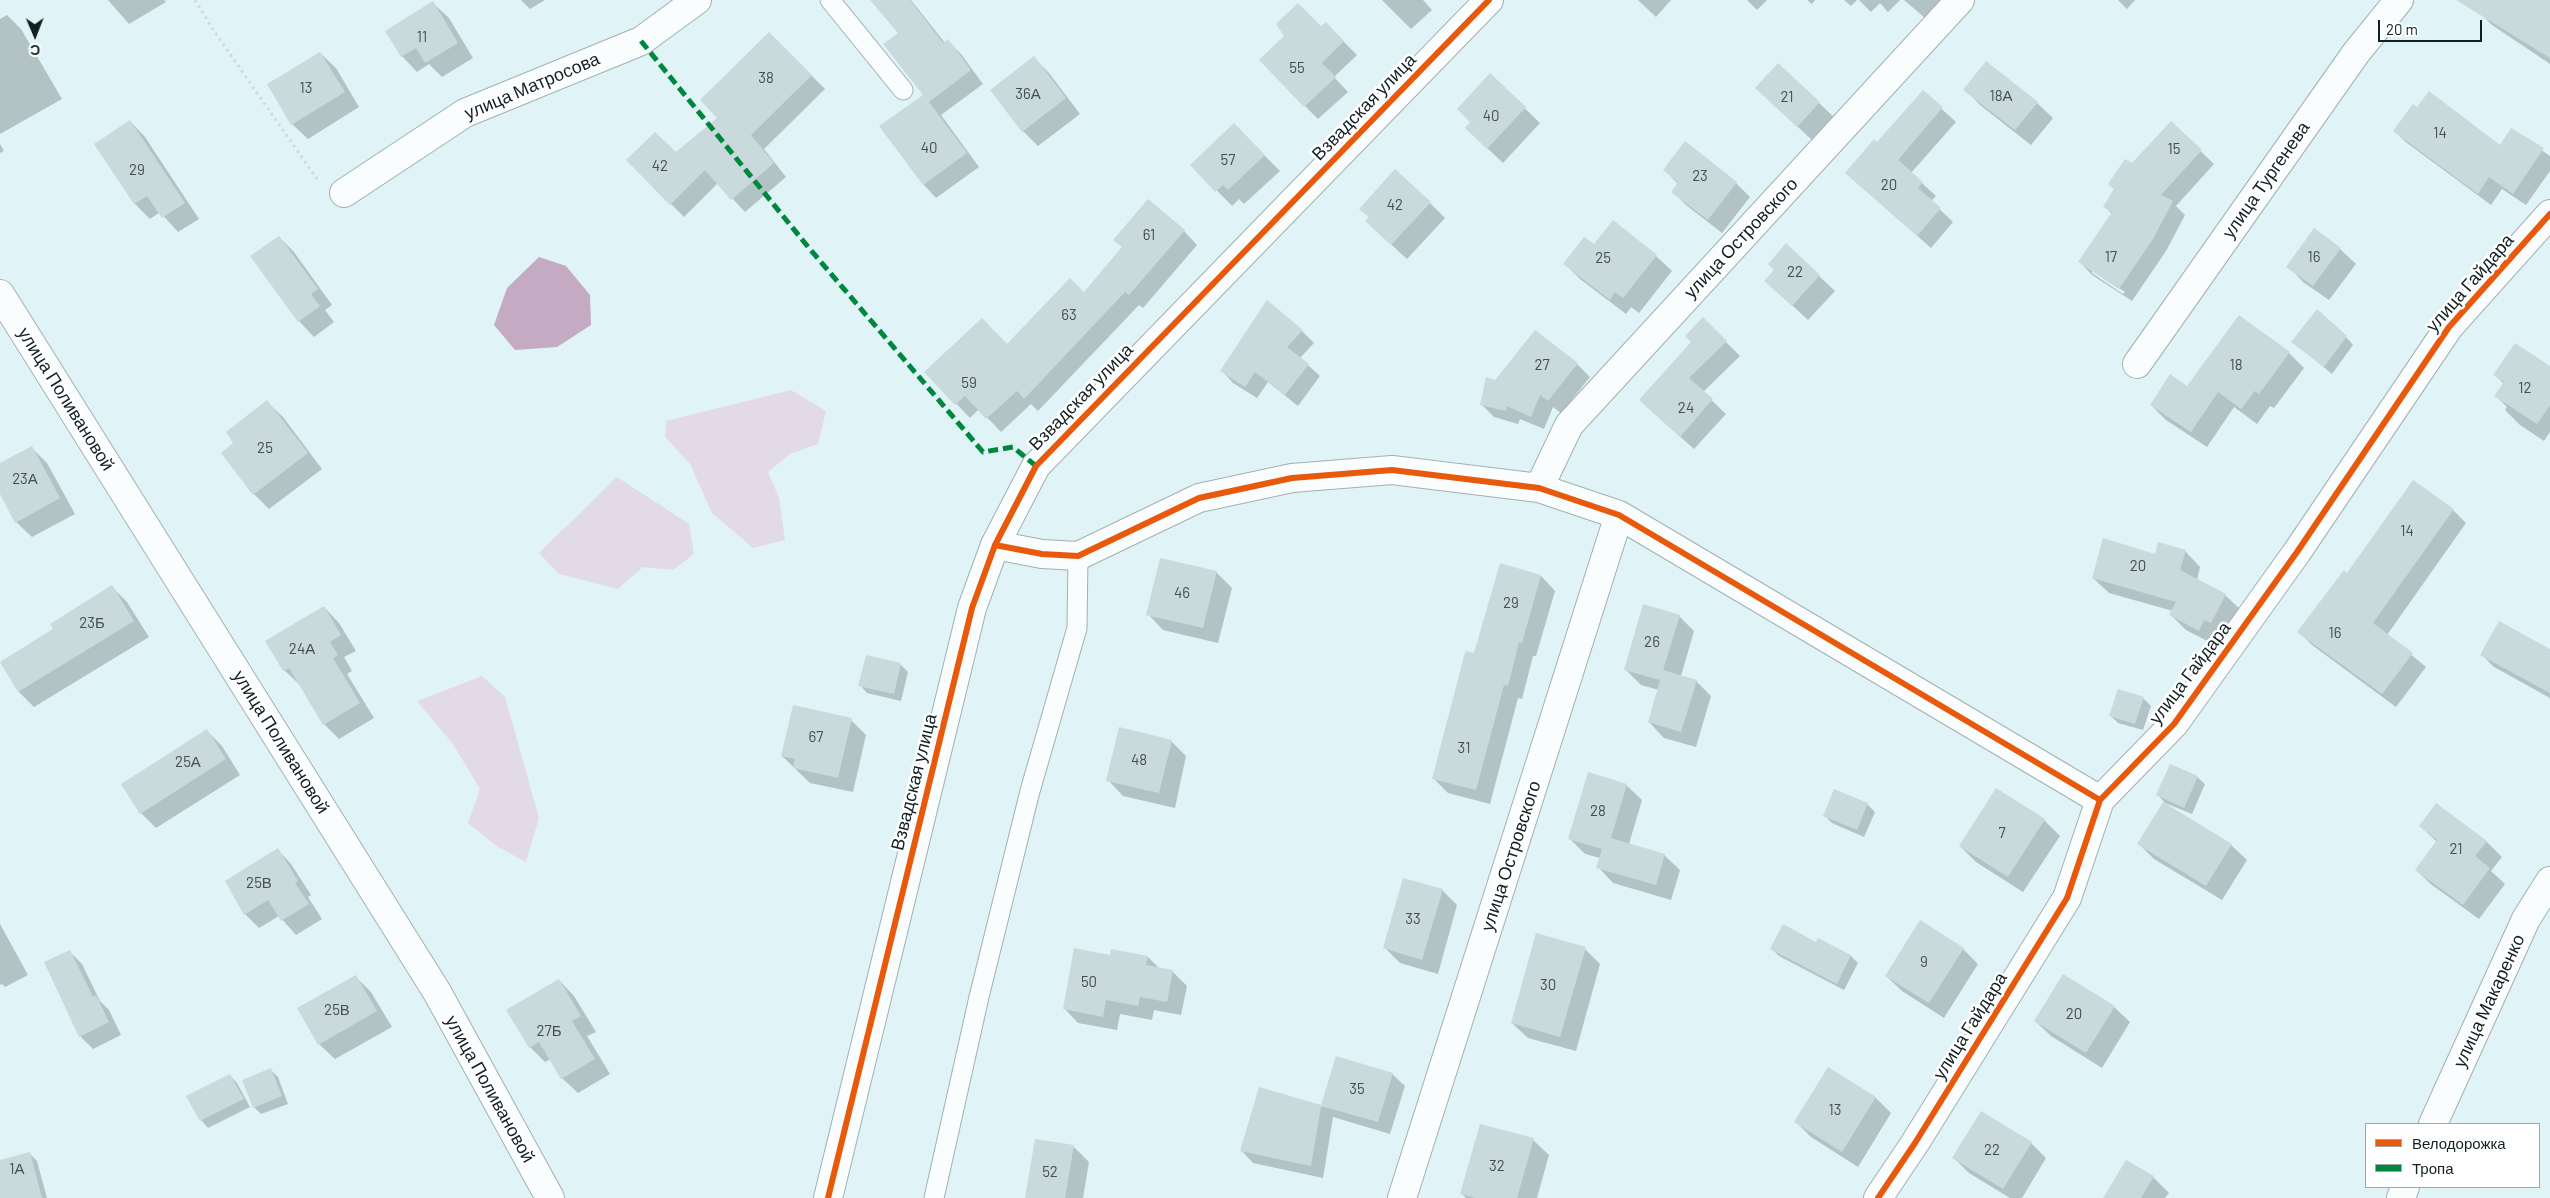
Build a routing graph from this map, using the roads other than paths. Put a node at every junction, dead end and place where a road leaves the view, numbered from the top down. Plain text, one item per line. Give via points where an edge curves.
1 (697, 0) edge
2 (830, 0) edge
3 (1489, 0) edge
4 (1960, 0) edge
5 (2399, 0) edge
6 (903, 90) dead end
7 (344, 193) road end
8 (2550, 214) edge
9 (0, 294) edge
10 (2138, 364) dead end
11 (1540, 488) junction
12 (1619, 515) junction
13 (995, 545) junction
14 (1078, 556) junction
15 (2100, 800) junction
16 (2550, 880) edge
17 (2433, 1123) edge
18 (550, 1198) edge
19 (828, 1198) edge
20 (934, 1198) edge
21 (1402, 1198) edge
22 (1878, 1198) edge

1 - 7 street, улица Матросова via 641,41 465,113
2 - 6 lane
3 - 13 street, Взвадская улица via 1036,466
4 - 11 street, улица Островского via 1569,425
5 - 10 street, улица Тургенева via 2356,53
8 - 15 street, улица Гайдара via 2449,327 2297,552 2174,724
9 - 18 street, улица Поливановой via 437,992
11 - 12 street
11 - 14 street via 1392,470 1292,478 1199,498
12 - 15 street
12 - 21 street, улица Островского
13 - 14 street via 1042,554
13 - 19 street, Взвадская улица via 972,608
14 - 20 lane via 1076,628 1028,801
15 - 22 street, улица Гайдара via 2067,898 1915,1144
16 - 17 street, улица Макаренко via 2526,919

